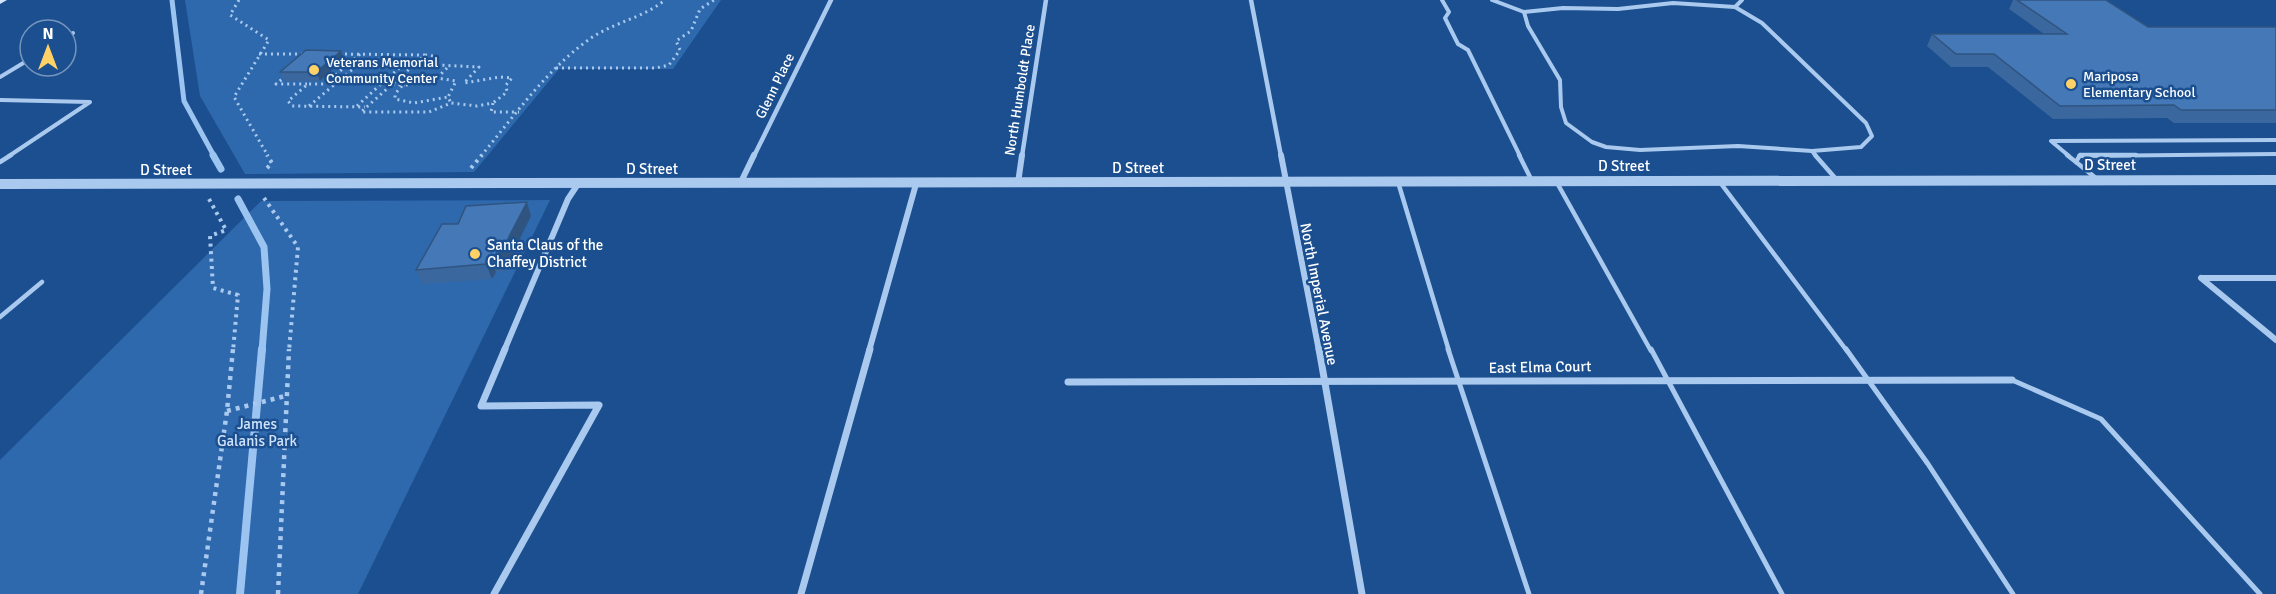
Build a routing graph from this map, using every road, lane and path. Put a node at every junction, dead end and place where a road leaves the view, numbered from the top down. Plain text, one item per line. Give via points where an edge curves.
1 (239, 0) edge
2 (665, 0) edge
3 (714, 0) edge
4 (831, 0) edge
5 (1046, 0) edge
6 (1251, 0) edge
7 (1442, 0) edge
8 (1492, 0) edge
9 (1742, 0) edge
10 (1735, 7) junction
11 (1524, 12) junction
12 (259, 54) junction
13 (336, 54) edge
14 (360, 54) junction
15 (424, 55) junction
16 (303, 62) edge
17 (351, 63) junction
18 (360, 63) junction
19 (404, 63) junction
20 (415, 63) junction
21 (18, 66) edge
22 (448, 67) junction
23 (555, 68) junction
24 (294, 69) edge
25 (0, 77) edge
26 (437, 78) junction
27 (464, 83) junction
28 (308, 84) junction
29 (381, 84) junction
30 (392, 84) junction
31 (454, 84) junction
32 (406, 85) junction
33 (448, 97) junction
34 (0, 100) edge
35 (451, 103) junction
36 (493, 103) junction
37 (309, 106) junction
38 (356, 107) junction
39 (366, 107) junction
40 (519, 112) junction
41 (2276, 140) edge
42 (1812, 151) junction
43 (2276, 154) edge
44 (0, 162) edge
45 (2076, 162) junction
46 (264, 170) dead end
47 (469, 171) dead end
48 (2098, 180) junction
49 (2276, 180) edge
50 (1532, 181) junction
51 (1556, 181) junction
52 (1719, 181) junction
53 (1838, 181) junction
54 (1398, 182) junction
55 (1284, 183) junction
56 (0, 184) edge
57 (578, 184) junction
58 (740, 184) junction
59 (916, 184) junction
60 (1018, 184) junction
61 (207, 195) dead end
62 (262, 195) dead end
63 (2276, 278) edge
64 (42, 282) dead end
65 (0, 317) edge
66 (2276, 340) edge
67 (1667, 379) junction
68 (1869, 380) junction
69 (2012, 380) joint
70 (1458, 381) junction
71 (1068, 382) dead end
72 (1325, 382) junction
73 (285, 396) junction
74 (228, 411) junction
75 (201, 594) edge
76 (278, 594) edge
77 (494, 594) edge
78 (801, 594) edge
79 (1362, 594) edge
80 (1528, 594) edge
81 (1782, 594) edge
82 (2013, 594) edge
83 (2260, 594) edge

1 - 12 path via 230,15 268,40
2 - 23 path via 655,10 592,37
3 - 23 path via 700,9 691,31 676,41 681,50 669,65
4 - 58 street, Glenn Place
5 - 60 street, North Humboldt Place
6 - 55 street, North Imperial Avenue
7 - 50 lane via 1449,12 1445,18 1458,44 1468,50
8 - 11 lane
9 - 10 lane
10 - 11 lane via 1673,3
10 - 42 lane via 1762,23 1870,129 1872,136 1861,147
11 - 42 lane via 1528,26 1560,80 1566,123 1592,142 1640,150 1738,146
12 - 16 path via 312,54
12 - 46 path via 234,97 272,163
13 - 14 path
14 - 15 path
14 - 17 path
15 - 20 path
15 - 22 path via 434,56 437,65
17 - 18 path
17 - 28 path via 325,84
18 - 19 path
18 - 37 path
19 - 20 path
19 - 29 path
20 - 30 path
21 - 25 lane
22 - 26 path
22 - 27 path via 479,66
23 - 40 path
24 - 28 path via 276,84
26 - 31 path via 456,81
26 - 32 path
27 - 31 path
27 - 36 path via 512,78 506,85 507,92
28 - 37 path via 288,101 292,106
29 - 30 path
29 - 38 path
30 - 32 path
30 - 39 path
31 - 33 path
32 - 33 path via 395,94 395,99 414,103
33 - 35 path
34 - 44 lane via 90,102
35 - 36 path
35 - 39 path via 429,112 361,112
36 - 40 path via 491,112
37 - 38 path
38 - 39 path
40 - 47 path
41 - 45 lane via 2051,141
42 - 53 lane
43 - 45 lane via 2080,155
45 - 48 lane
48 - 49 street, D Street
48 - 53 street, D Street
50 - 51 street, D Street
50 - 54 street, D Street
51 - 52 street, D Street
51 - 67 lane
52 - 53 street, D Street
52 - 68 lane
54 - 55 street, D Street
54 - 70 lane
55 - 60 street, D Street
55 - 72 street, North Imperial Avenue
56 - 57 street, D Street
57 - 58 street, D Street
57 - 77 street via 568,199 480,406 599,405
58 - 59 street, D Street
59 - 60 street, D Street
59 - 78 street
61 - 74 path via 225,230 210,236 213,288 238,295
62 - 73 path via 298,247
63 - 66 street via 2201,278
64 - 65 lane
67 - 68 street, East Elma Court
67 - 70 street, East Elma Court
67 - 81 lane
68 - 69 street, East Elma Court
68 - 82 lane
69 - 83 lane via 2101,419
70 - 72 street, East Elma Court
70 - 80 lane
71 - 72 street, East Elma Court
72 - 79 street, North Imperial Avenue
73 - 74 path
73 - 76 path
74 - 75 path

